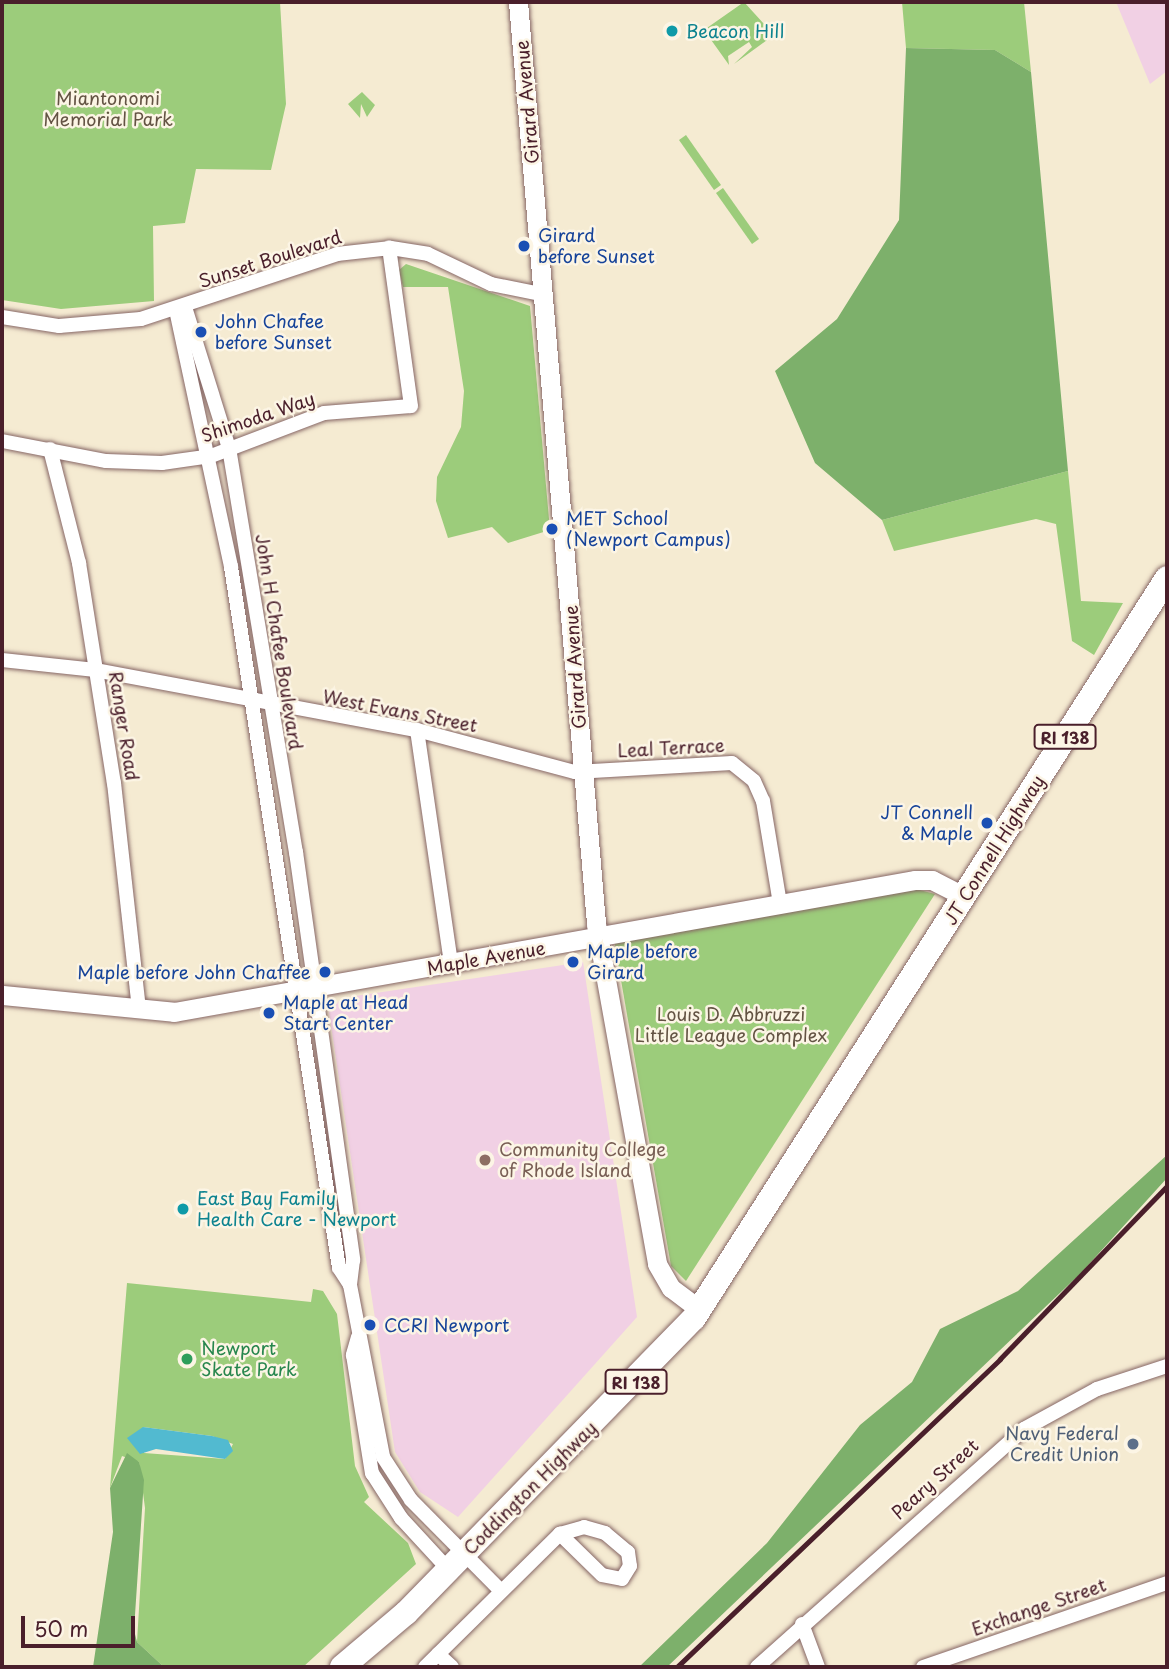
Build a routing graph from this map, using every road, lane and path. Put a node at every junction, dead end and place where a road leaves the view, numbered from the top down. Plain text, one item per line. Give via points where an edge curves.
1 (518, 2) edge
2 (389, 248) junction
3 (545, 295) junction
4 (181, 308) junction
5 (2, 317) edge
6 (2, 441) edge
7 (229, 448) junction
8 (50, 449) junction
9 (211, 456) junction
10 (1167, 578) edge
11 (2, 660) edge
12 (95, 670) junction
13 (254, 701) junction
14 (270, 706) junction
15 (417, 730) junction
16 (583, 772) junction
17 (964, 896) junction
18 (780, 904) junction
19 (598, 936) junction
20 (451, 964) junction
21 (307, 988) junction
22 (2, 995) edge
23 (139, 1011) junction
24 (842, 1086) joint
25 (700, 1310) junction
26 (358, 1337) junction
27 (1167, 1366) edge
28 (560, 1534) junction
29 (457, 1562) junction
30 (1167, 1583) edge
31 (500, 1590) junction
32 (802, 1624) junction
33 (438, 1654) junction
34 (342, 1667) edge
35 (425, 1667) edge
36 (452, 1667) edge
37 (757, 1667) edge
38 (818, 1667) edge
39 (923, 1667) edge

1 - 3 street, Girard Avenue
2 - 3 street, Sunset Boulevard via 428,254 491,284
2 - 4 street, Sunset Boulevard via 337,254
2 - 7 street, Shimoda Way via 411,406 324,413
3 - 16 street, Girard Avenue
4 - 5 street, Sunset Boulevard via 89,325
4 - 7 street, John H Chafee Boulevard
4 - 9 street, John H Chafee Boulevard
6 - 8 street, Shimoda Way
7 - 9 street, Shimoda Way
7 - 14 street, John H Chafee Boulevard
8 - 9 street, Shimoda Way via 138,464
8 - 12 street, Ranger Road via 79,563
9 - 13 street, John H Chafee Boulevard
10 - 17 highway, JT Connell Highway / RI 138
11 - 12 street, West Evans Street
12 - 13 street, West Evans Street
12 - 23 street, Ranger Road
13 - 14 street, West Evans Street
13 - 21 street, John H Chafee Boulevard
14 - 15 street, West Evans Street
14 - 21 street, John H Chafee Boulevard
15 - 16 street, West Evans Street
15 - 20 street
16 - 18 street, Leal Terrace via 719,761 743,769 763,801
16 - 19 street, Girard Avenue
17 - 18 street, Maple Avenue via 923,879
17 - 24 highway, JT Connell Highway / RI 138
18 - 19 street, Maple Avenue
19 - 20 street, Maple Avenue
19 - 25 street, Girard Avenue via 657,1264 671,1288
20 - 21 street, Maple Avenue
21 - 23 street, Maple Avenue via 186,1010
21 - 26 street via 353,1260 350,1284
22 - 23 street, Maple Avenue
24 - 25 highway, Coddington Highway / RI 138
25 - 29 highway, Coddington Highway / RI 138
26 - 29 street via 367,1352 387,1468
26 - 29 street via 353,1355 372,1473 401,1518
27 - 32 street, Peary Street via 1087,1393 1024,1429
28 - 28 street via 589,1528 611,1536 630,1555 627,1574 619,1580 602,1575
28 - 31 street
29 - 31 street
29 - 34 highway, Coddington Highway / RI 138
30 - 39 street, Exchange Street
31 - 33 street
32 - 37 street, Peary Street
32 - 38 street
33 - 35 street
33 - 36 street

